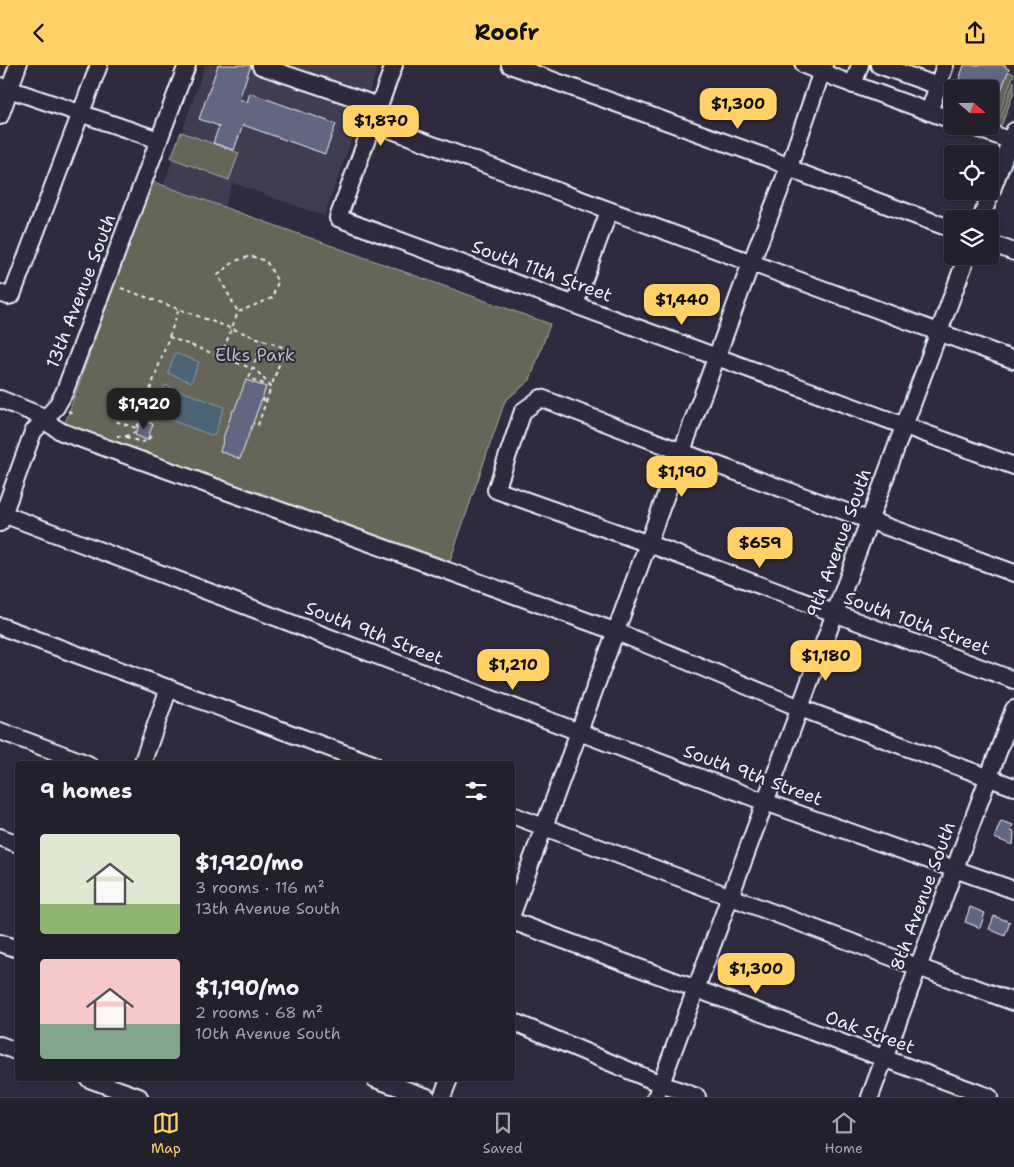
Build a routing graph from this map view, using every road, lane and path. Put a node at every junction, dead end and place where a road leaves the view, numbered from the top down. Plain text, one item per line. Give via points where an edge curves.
1 (18, 65) edge
2 (99, 65) edge
3 (187, 65) edge
4 (394, 65) edge
5 (510, 65) edge
6 (804, 65) edge
7 (860, 65) edge
8 (879, 65) edge
9 (945, 65) edge
10 (261, 66) edge
11 (823, 69) edge
12 (292, 70) edge
13 (853, 85) junction
14 (938, 86) junction
15 (5, 87) edge
16 (379, 106) junction
17 (929, 111) junction
18 (81, 114) junction
19 (0, 116) edge
20 (944, 117) edge
21 (372, 123) junction
22 (999, 134) edge
23 (1013, 138) edge
24 (159, 140) junction
25 (789, 167) junction
26 (985, 210) edge
27 (609, 211) junction
28 (944, 226) edge
29 (999, 246) edge
30 (1014, 252) edge
31 (751, 263) junction
32 (964, 265) edge
33 (121, 288) dead end
34 (0, 293) edge
35 (575, 304) junction
36 (179, 309) junction
37 (238, 312) junction
38 (232, 328) junction
39 (938, 333) junction
40 (169, 337) junction
41 (263, 339) junction
42 (221, 356) junction
43 (717, 356) junction
44 (1014, 360) edge
45 (252, 368) junction
46 (272, 387) junction
47 (0, 399) edge
48 (262, 399) dead end
49 (266, 401) junction
50 (117, 415) dead end
51 (44, 419) junction
52 (253, 423) dead end
53 (904, 425) junction
54 (136, 428) junction
55 (111, 435) dead end
56 (124, 436) junction
57 (151, 437) dead end
58 (682, 452) junction
59 (1014, 466) edge
60 (2, 519) edge
61 (869, 521) junction
62 (649, 544) junction
63 (1014, 573) edge
64 (835, 614) junction
65 (0, 626) edge
66 (617, 633) junction
67 (1014, 680) edge
68 (169, 689) junction
69 (800, 708) junction
70 (1014, 709) edge
71 (0, 731) edge
72 (579, 732) junction
73 (80, 761) edge
74 (143, 761) edge
75 (365, 761) edge
76 (988, 777) junction
77 (1014, 787) edge
78 (765, 802) junction
79 (515, 816) edge
80 (544, 827) junction
81 (0, 837) edge
82 (15, 843) edge
83 (954, 868) junction
84 (1014, 890) edge
85 (731, 896) junction
86 (515, 906) edge
87 (515, 922) edge
88 (0, 943) edge
89 (15, 948) edge
90 (918, 967) junction
91 (696, 990) junction
92 (1014, 1002) edge
93 (515, 1022) edge
94 (0, 1045) edge
95 (15, 1051) edge
96 (884, 1058) junction
97 (381, 1081) edge
98 (448, 1081) edge
99 (111, 1083) edge
100 (659, 1091) edge
101 (139, 1097) edge
102 (427, 1097) edge
103 (442, 1097) edge
104 (697, 1097) edge
105 (870, 1097) edge
106 (990, 1097) edge

1 - 15 street
2 - 18 street
3 - 24 street, 13th Avenue South
4 - 16 street
5 - 25 street
6 - 11 street
7 - 13 street
8 - 14 street
9 - 14 street
10 - 12 street
11 - 13 street
11 - 25 street
12 - 16 street
13 - 17 street
14 - 17 street
15 - 18 street
15 - 19 street
16 - 21 street
17 - 20 street
18 - 24 street
18 - 34 street via 12,295
21 - 27 street
21 - 35 street, South 11th Street via 338,217
22 - 23 street
23 - 26 street
24 - 51 street, 13th Avenue South via 64,393
25 - 28 street
25 - 31 street
27 - 31 street
27 - 35 street
29 - 30 street
31 - 39 street
31 - 43 street
32 - 39 street, 9th Avenue South
33 - 36 path
35 - 43 street, South 11th Street
36 - 38 path
36 - 40 path
37 - 37 path via 218,275 235,261 251,256 266,261 278,282 272,298
37 - 38 path
38 - 41 path
38 - 42 path
39 - 44 street
39 - 53 street, 9th Avenue South
40 - 42 path
40 - 54 path
41 - 45 path
41 - 46 path via 285,347
42 - 45 path
43 - 53 street, South 11th Street
43 - 58 street
45 - 46 path
45 - 46 path via 249,378
46 - 49 path
47 - 51 street
48 - 49 path
49 - 52 path via 258,425
50 - 54 path via 115,421
51 - 60 street, 13th Avenue South via 30,439
51 - 66 street via 62,432
53 - 59 street, South 11th Street
53 - 61 street, 9th Avenue South
54 - 56 path via 135,432
55 - 56 path
56 - 57 path via 141,442
58 - 61 street
58 - 62 street
58 - 62 street, South 10th Street via 541,398 523,411 496,490
60 - 72 street, South 9th Street
61 - 63 street
61 - 64 street, 9th Avenue South
62 - 64 street, South 10th Street
62 - 66 street
64 - 67 street, South 10th Street
64 - 69 street, 9th Avenue South
65 - 68 street
66 - 69 street
66 - 72 street
68 - 74 street
68 - 75 street
69 - 76 street
69 - 78 street, 9th Avenue South
70 - 76 street, 8th Avenue South
71 - 73 street
72 - 78 street, South 9th Street
72 - 80 street
76 - 77 street
76 - 83 street, 8th Avenue South
78 - 83 street, South 9th Street
78 - 85 street, 9th Avenue South
79 - 80 street
80 - 85 street
80 - 86 street
81 - 82 street
83 - 84 street, South 9th Street
83 - 90 street, 8th Avenue South
85 - 90 street
85 - 91 street, 9th Avenue South
87 - 91 street, Oak Street
88 - 89 street
90 - 92 street
90 - 96 street, 8th Avenue South
91 - 96 street, Oak Street
91 - 100 street, 9th Avenue South
93 - 100 street
94 - 95 street
96 - 105 street, 8th Avenue South
96 - 106 street, Oak Street
97 - 102 street
98 - 103 street
99 - 101 street
100 - 104 street

